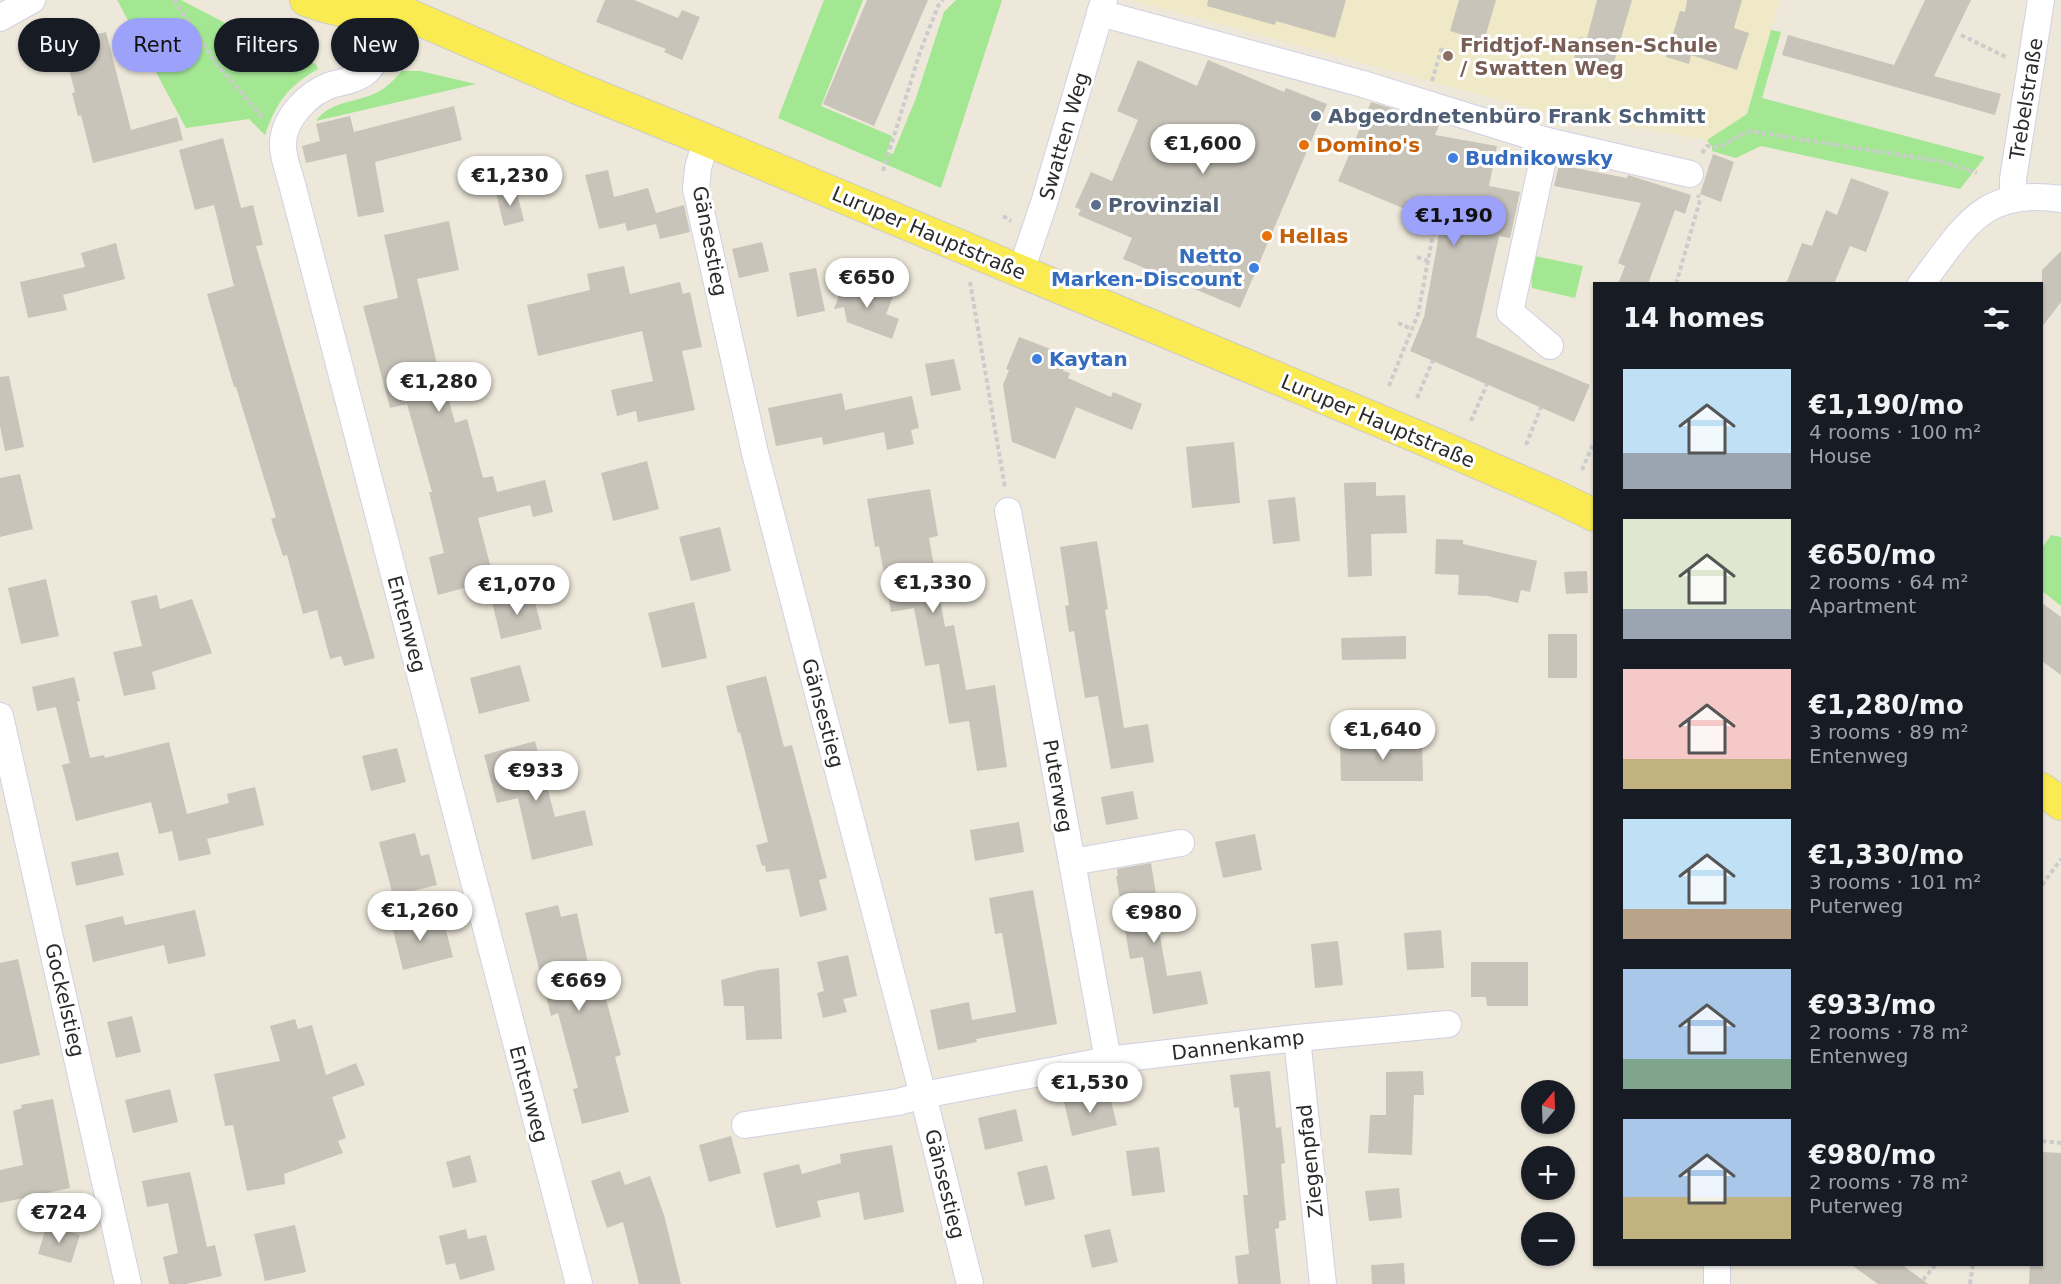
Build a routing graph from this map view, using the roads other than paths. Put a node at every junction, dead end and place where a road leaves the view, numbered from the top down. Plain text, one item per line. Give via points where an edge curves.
1 (32, 0) edge
2 (306, 0) edge
3 (2041, 0) edge
4 (390, 5) edge
5 (1102, 7) edge
6 (0, 18) edge
7 (706, 140) junction
8 (1547, 141) junction
9 (1690, 174) road end
10 (2013, 198) junction
11 (2061, 200) edge
12 (1021, 271) junction
13 (1923, 282) edge
14 (1550, 346) dead end
15 (1008, 511) road end
16 (1593, 515) edge
17 (0, 716) edge
18 (2043, 790) edge
19 (2061, 804) edge
20 (1181, 843) dead end
21 (1072, 862) junction
22 (1449, 1024) dead end
23 (1297, 1038) junction
24 (1108, 1060) junction
25 (923, 1095) junction
26 (745, 1125) dead end
27 (1717, 1266) edge
28 (128, 1284) edge
29 (579, 1284) edge
30 (970, 1284) edge
31 (1323, 1284) edge
32 (1717, 1284) edge

1 - 6 street
2 - 4 main road, Luruper Hauptstraße via 351,13
3 - 10 street, Trebelstraße
4 - 7 main road, Luruper Hauptstraße via 559,81
4 - 29 street, Entenweg via 370,68 310,95 288,125 283,143
5 - 8 street
5 - 12 street, Swatten Weg
7 - 12 main road, Luruper Hauptstraße
7 - 25 street, Gänsestieg via 696,189 755,453
8 - 9 street
8 - 14 street via 1510,312
10 - 11 street
10 - 13 street via 1980,212
12 - 16 main road, Luruper Hauptstraße via 1433,443
15 - 21 street, Puterweg
17 - 28 street, Gockelstieg
18 - 19 main road
20 - 21 street
21 - 24 street, Puterweg
22 - 23 street, Dannenkamp
23 - 24 street, Dannenkamp
23 - 31 street, Ziegenpfad
24 - 25 street, Dannenkamp
25 - 26 street, Dannenkamp
25 - 30 street, Gänsestieg
27 - 32 street

